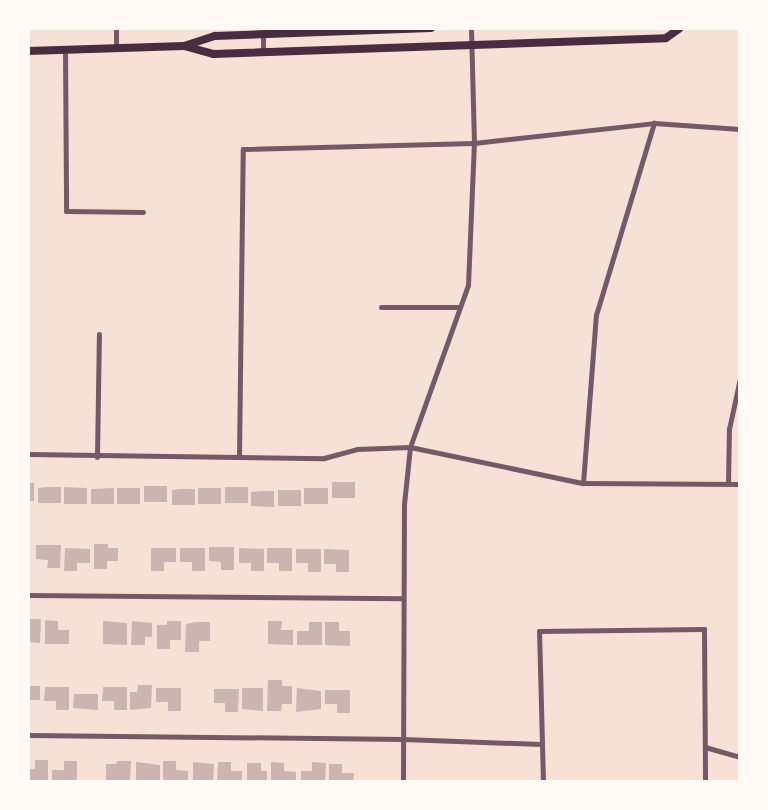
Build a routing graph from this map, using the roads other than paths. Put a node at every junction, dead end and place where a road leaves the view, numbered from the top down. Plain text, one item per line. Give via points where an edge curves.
1 (116, 28) edge
2 (431, 28) edge
3 (471, 28) edge
4 (680, 29) edge
5 (263, 31) edge
6 (471, 45) junction
7 (184, 46) junction
8 (116, 49) junction
9 (65, 50) junction
10 (28, 51) edge
11 (263, 52) junction
12 (654, 123) junction
13 (740, 129) edge
14 (474, 143) junction
15 (143, 212) dead end
16 (381, 307) dead end
17 (459, 307) junction
18 (99, 334) dead end
19 (740, 378) edge
20 (410, 447) junction
21 (28, 454) edge
22 (97, 457) junction
23 (239, 457) junction
24 (583, 483) junction
25 (728, 484) junction
26 (740, 484) edge
27 (28, 595) edge
28 (403, 598) junction
29 (28, 735) edge
30 (403, 739) junction
31 (541, 744) junction
32 (705, 747) junction
33 (740, 757) edge
34 (404, 782) edge
35 (543, 782) edge
36 (705, 782) edge

1 - 8 street
2 - 5 main road
3 - 6 street
4 - 6 main road via 666,38
5 - 7 main road via 215,36
5 - 11 street
6 - 11 main road
6 - 14 street
7 - 8 main road
7 - 11 main road via 214,54
8 - 9 main road
9 - 10 main road
9 - 15 street via 66,211
12 - 13 street
12 - 14 street
12 - 24 street via 596,315
14 - 17 street via 468,285
14 - 23 street via 243,149
16 - 17 street
17 - 20 street
18 - 22 street
19 - 25 street via 729,429
20 - 23 street via 357,449 324,458
20 - 24 street
20 - 28 street via 404,504
21 - 22 street
22 - 23 street
24 - 25 street
25 - 26 street
27 - 28 street
28 - 30 street
29 - 30 street
30 - 31 street
30 - 34 street
31 - 32 street via 539,631 704,629
31 - 35 street
32 - 33 street
32 - 36 street

